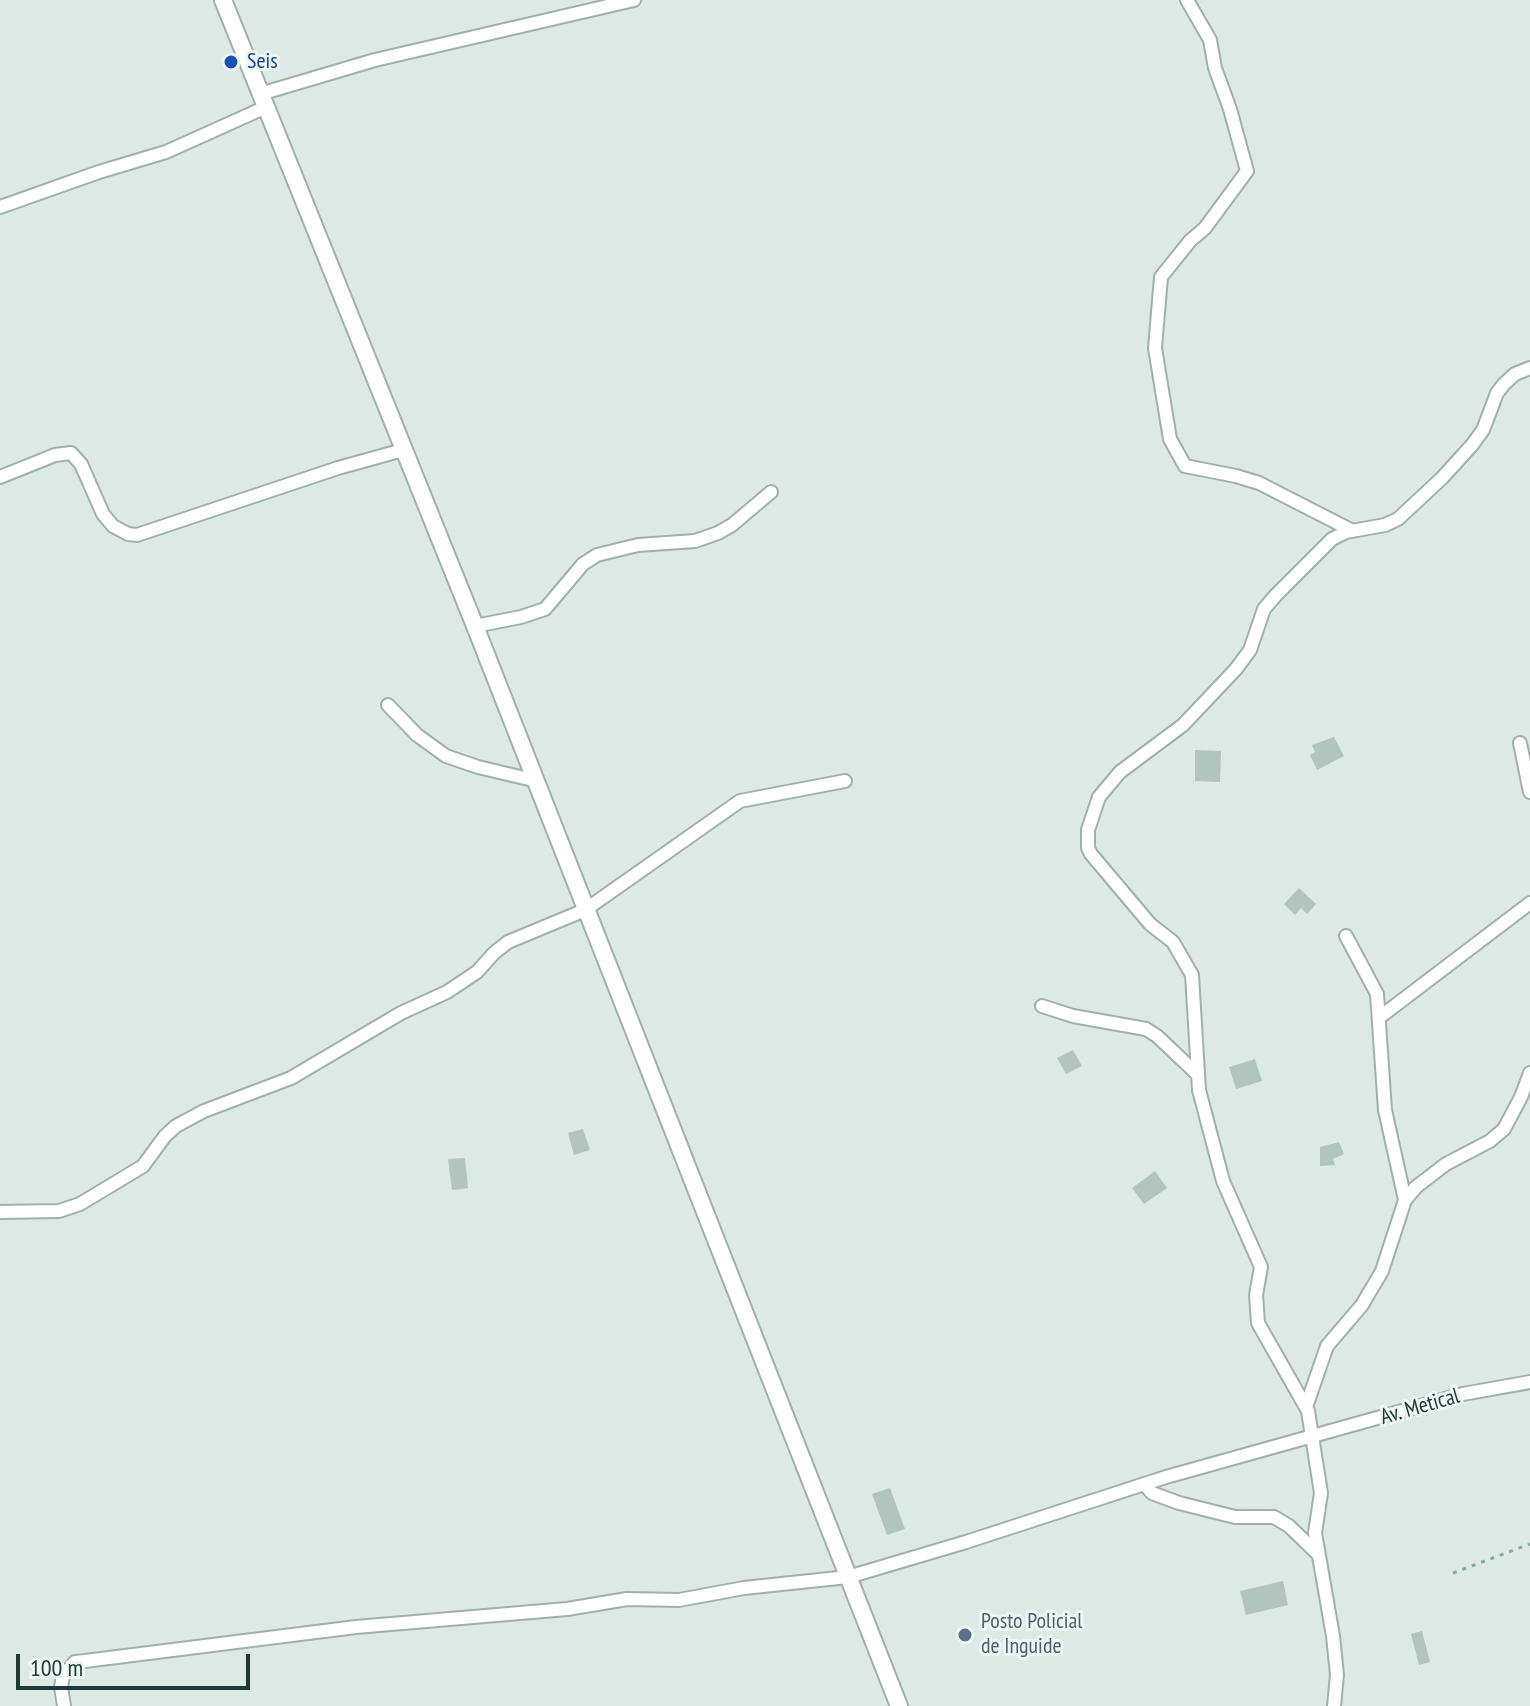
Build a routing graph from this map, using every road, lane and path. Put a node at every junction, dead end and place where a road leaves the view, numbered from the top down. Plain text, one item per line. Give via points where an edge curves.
1 (223, 0) edge
2 (634, 0) edge
3 (1187, 0) edge
4 (263, 100) junction
5 (0, 207) edge
6 (1530, 368) edge
7 (403, 450) junction
8 (0, 477) edge
9 (771, 492) dead end
10 (1351, 530) junction
11 (475, 626) junction
12 (388, 705) dead end
13 (1520, 743) dead end
14 (533, 780) junction
15 (845, 781) dead end
16 (1530, 792) edge
17 (1530, 903) edge
18 (585, 910) junction
19 (1346, 936) dead end
20 (1042, 1006) dead end
21 (1380, 1017) junction
22 (1196, 1073) junction
23 (1530, 1073) edge
24 (1405, 1200) junction
25 (0, 1212) edge
26 (1530, 1382) edge
27 (1306, 1407) junction
28 (1312, 1436) junction
29 (1144, 1484) junction
30 (1530, 1544) edge
31 (1319, 1555) junction
32 (1453, 1573) dead end
33 (848, 1577) junction
34 (64, 1706) edge
35 (899, 1706) edge
36 (1334, 1706) edge

1 - 4 street
2 - 4 street via 375,60
3 - 10 street via 1210,40 1247,171 1161,277 1155,348 1170,439 1185,466 1259,483
4 - 5 street via 166,152
4 - 7 street
6 - 10 street via 1504,384 1472,445 1406,512 1392,523
7 - 8 street via 137,535 113,526 103,514 71,453
7 - 11 street
9 - 11 street via 718,533 597,555 545,609
10 - 22 street via 1332,539 1276,595 1236,669 1183,725 1120,772 1099,797 1091,817 1091,854 1150,924 1173,942 1192,975
11 - 14 street
12 - 14 street via 446,756
13 - 16 street
14 - 18 street
15 - 18 street via 740,801
17 - 21 street
18 - 25 street via 508,942 464,981 291,1078 176,1126 143,1166 80,1204 59,1211
18 - 33 street
19 - 21 street via 1377,994
20 - 22 street via 1146,1029
21 - 24 street via 1385,1110
22 - 27 street via 1223,1181 1261,1267 1258,1323
23 - 24 street via 1504,1129 1446,1164
24 - 27 street via 1382,1271 1327,1346
26 - 28 street, Av. Metical via 1463,1394
27 - 28 street
28 - 29 street, Av. Metical
28 - 31 street via 1321,1493 1315,1533
29 - 31 street via 1152,1493 1179,1503 1235,1517 1274,1517
29 - 33 street, Av. Metical
30 - 32 path
31 - 36 street via 1337,1675
33 - 34 street, Av. Metical via 679,1600 627,1599 75,1662 63,1676
33 - 35 street

